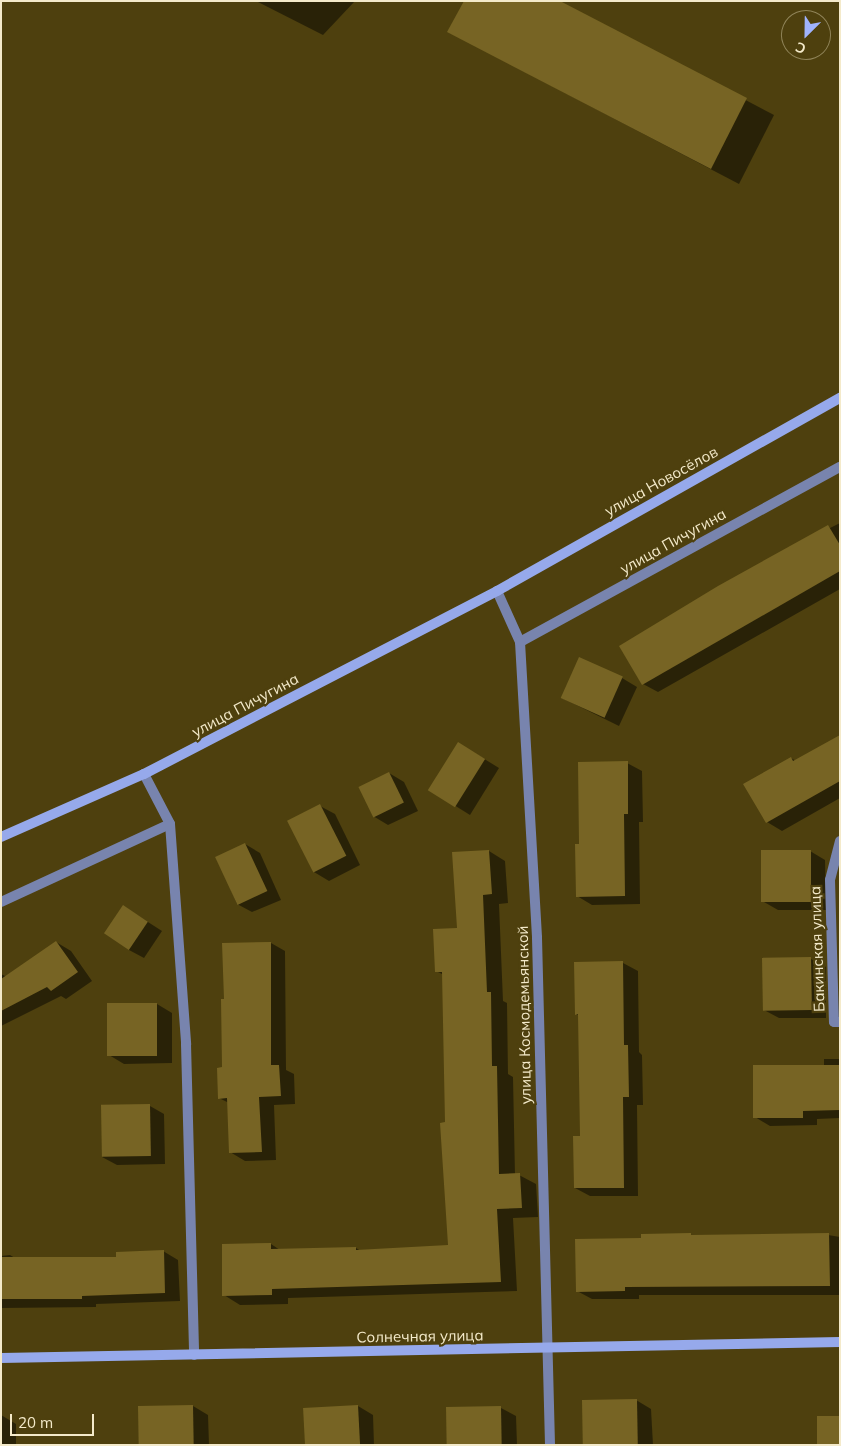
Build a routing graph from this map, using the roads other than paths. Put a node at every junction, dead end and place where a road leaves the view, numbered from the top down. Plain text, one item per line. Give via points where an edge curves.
1 (840, 398) edge
2 (840, 467) edge
3 (497, 590) junction
4 (520, 642) junction
5 (144, 774) junction
6 (170, 824) junction
7 (1, 837) edge
8 (840, 840) edge
9 (1, 902) edge
10 (840, 1022) edge
11 (840, 1342) edge
12 (546, 1349) junction
13 (194, 1355) junction
14 (1, 1358) edge
15 (550, 1445) edge

1 - 3 street, улица Новосёлов
2 - 4 street, улица Пичугина
3 - 4 street, улица Космодемьянской
3 - 5 street, улица Пичугина
4 - 12 street, улица Космодемьянской via 537,938
5 - 6 street
5 - 7 street, улица Пичугина
6 - 9 street
6 - 13 street via 186,1044
8 - 10 street, Бакинская улица via 830,880 834,1022
11 - 12 street, Солнечная улица
12 - 13 street, Солнечная улица
12 - 15 street, улица Космодемьянской
13 - 14 street, Солнечная улица

